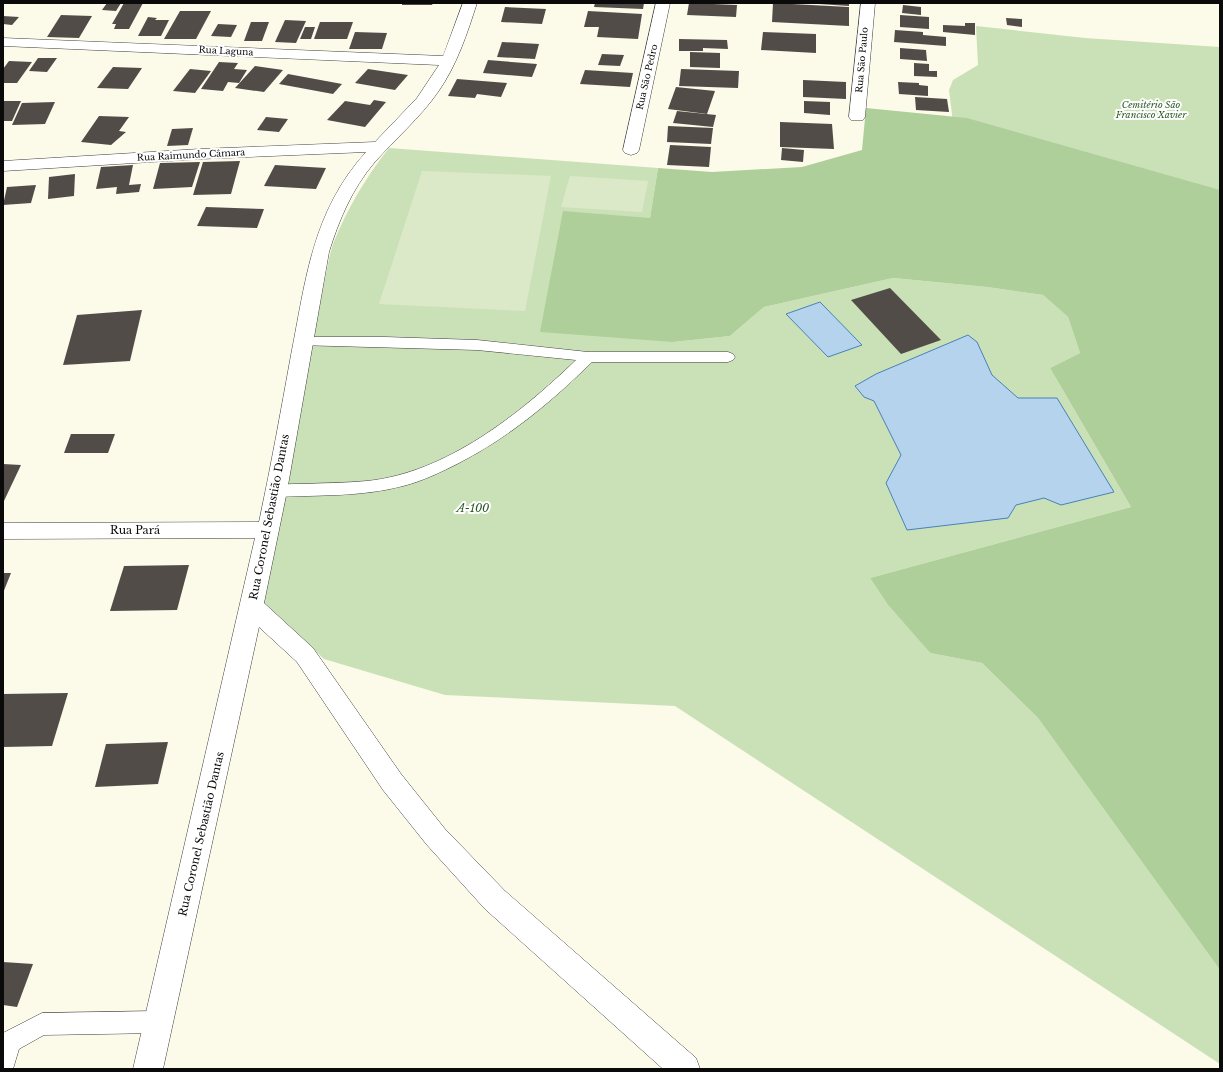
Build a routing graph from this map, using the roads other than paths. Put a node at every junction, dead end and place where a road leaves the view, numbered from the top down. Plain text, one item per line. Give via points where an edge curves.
1 (470, 3) edge
2 (663, 3) edge
3 (868, 3) edge
4 (3, 42) edge
5 (448, 61) junction
6 (857, 117) dead end
7 (380, 147) junction
8 (630, 150) dead end
9 (3, 166) edge
10 (302, 342) junction
11 (588, 357) junction
12 (728, 357) dead end
13 (276, 491) junction
14 (267, 530) junction
15 (3, 531) edge
16 (252, 606) junction
17 (159, 1022) junction
18 (3, 1065) edge
19 (148, 1069) edge
20 (685, 1069) edge

1 - 5 street, Rua Coronel Sebastião Dantas via 460,38
2 - 8 street, Rua São Pedro
3 - 6 street, Rua São Paulo
4 - 5 street, Rua Laguna
5 - 7 street, Rua Coronel Sebastião Dantas via 430,93
7 - 9 street, Rua Raimundo Câmara via 200,154
7 - 10 street, Rua Coronel Sebastião Dantas via 360,171 326,233 315,269
10 - 11 lane via 478,345
10 - 13 street, Rua Coronel Sebastião Dantas
11 - 12 lane
11 - 13 lane via 550,394 516,421 474,448 426,472 367,487
13 - 14 street, Rua Coronel Sebastião Dantas
14 - 15 street, Rua Pará
14 - 16 street, Rua Coronel Sebastião Dantas
16 - 17 street, Rua Coronel Sebastião Dantas
16 - 20 street via 305,655 392,782 436,836 495,900
17 - 18 lane via 42,1024 10,1042
17 - 19 street, Rua Coronel Sebastião Dantas

